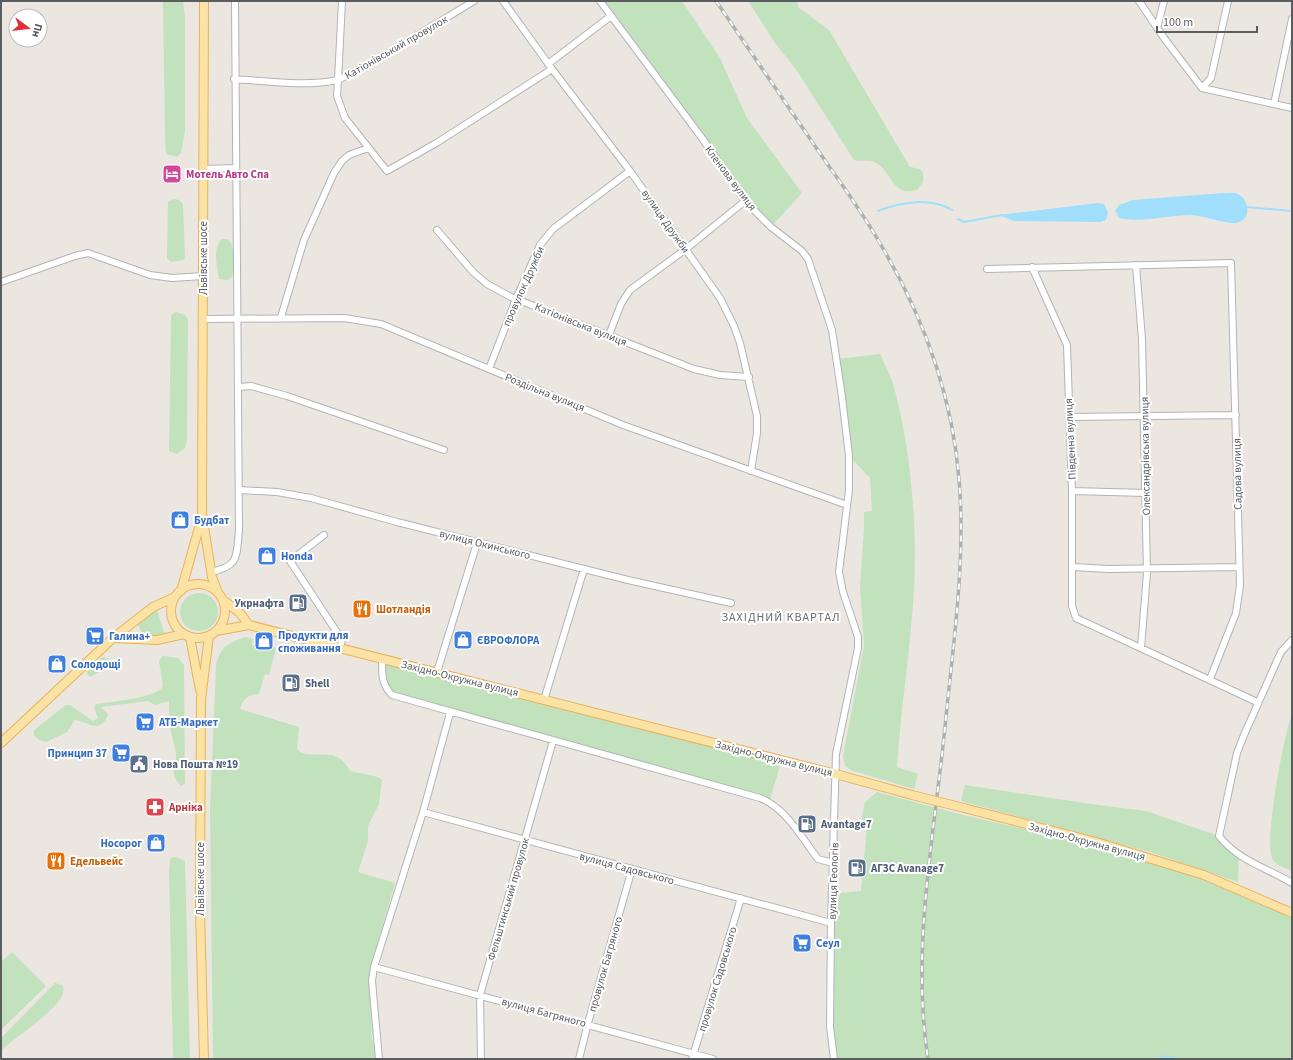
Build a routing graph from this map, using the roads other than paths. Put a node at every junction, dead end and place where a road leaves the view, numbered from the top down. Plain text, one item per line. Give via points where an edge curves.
1 (204, 1) edge
2 (234, 1) edge
3 (342, 1) edge
4 (474, 1) edge
5 (502, 1) edge
6 (600, 1) edge
7 (1140, 1) edge
8 (1164, 1) edge
9 (1228, 1) edge
10 (611, 16) junction
11 (1292, 19) edge
12 (1157, 28) junction
13 (550, 67) junction
14 (234, 79) junction
15 (338, 80) junction
16 (1202, 88) junction
17 (1274, 104) junction
18 (1292, 108) edge
19 (368, 148) junction
20 (235, 168) junction
21 (203, 169) junction
22 (630, 171) junction
23 (745, 201) junction
24 (437, 230) dead end
25 (686, 249) junction
26 (1136, 265) junction
27 (1032, 267) junction
28 (987, 269) dead end
29 (203, 276) junction
30 (1, 282) edge
31 (516, 299) junction
32 (281, 317) junction
33 (203, 319) junction
34 (237, 319) junction
35 (609, 335) junction
36 (489, 369) junction
37 (749, 377) junction
38 (238, 387) junction
39 (1236, 415) junction
40 (1144, 417) junction
41 (1069, 418) junction
42 (444, 450) dead end
43 (751, 471) junction
44 (239, 490) junction
45 (1072, 491) junction
46 (1146, 493) junction
47 (847, 505) junction
48 (202, 514) junction
49 (324, 534) dead end
50 (477, 542) junction
51 (1073, 567) junction
52 (1147, 568) junction
53 (1239, 568) junction
54 (584, 569) junction
55 (211, 572) junction
56 (178, 594) junction
57 (220, 597) junction
58 (731, 603) dead end
59 (249, 625) junction
60 (213, 634) junction
61 (187, 636) junction
62 (113, 638) junction
63 (1292, 640) edge
64 (340, 648) junction
65 (1141, 648) junction
66 (382, 658) junction
67 (437, 672) junction
68 (1210, 679) junction
69 (201, 699) junction
70 (544, 700) junction
71 (1257, 702) junction
72 (450, 713) junction
73 (553, 741) junction
74 (1, 743) edge
75 (836, 774) junction
76 (423, 812) junction
77 (526, 840) junction
78 (833, 862) junction
79 (632, 869) junction
80 (1292, 882) edge
81 (741, 898) junction
82 (1292, 913) edge
83 (831, 923) junction
84 (374, 967) junction
85 (480, 995) junction
86 (588, 1024) junction
87 (693, 1056) edge
88 (204, 1059) edge
89 (378, 1059) edge
90 (481, 1059) edge
91 (580, 1059) edge
92 (713, 1059) edge
93 (834, 1059) edge

1 - 21 main road, Львівське шосе
2 - 14 street
3 - 15 street
4 - 15 street, Катіонівський провулок via 373,62
5 - 13 street, вулиця Дружби
6 - 10 street, Кленова вулиця
7 - 12 street
8 - 12 street
9 - 16 street via 1211,78
10 - 13 street
10 - 23 street, Кленова вулиця via 702,138
11 - 17 street
12 - 16 street
13 - 19 street via 387,171
13 - 22 street, вулиця Дружби
14 - 15 street, Катіонівський провулок via 308,83
14 - 20 street
15 - 19 street via 337,96 340,107
16 - 17 street
17 - 18 street
19 - 32 street via 349,155 334,173 304,240
20 - 21 street
20 - 34 street
21 - 29 main road, Львівське шосе
22 - 25 street, вулиця Дружби
22 - 31 street, провулок Дружби via 553,229 540,245
23 - 25 street
23 - 47 street, Кленова вулиця via 771,227 802,251 815,276 832,330 837,359 849,456
24 - 31 street, Катіонівська вулиця via 473,272 487,284
25 - 35 street via 630,290
25 - 37 street, вулиця Дружби via 720,298 734,326
26 - 27 street
26 - 39 street, Садова вулиця via 1231,263
26 - 40 street, Олександрівська вулиця via 1142,339
27 - 28 street
27 - 41 street, Південна вулиця via 1067,345
29 - 30 street via 172,278 150,275 88,253
29 - 33 main road, Львівське шосе
31 - 35 street, Катіонівська вулиця
31 - 36 street, провулок Дружби
32 - 34 street, Роздільна вулиця
32 - 36 street, Роздільна вулиця via 344,318 382,324
33 - 34 street, Роздільна вулиця
33 - 48 main road, Львівське шосе
34 - 38 street
35 - 37 street, Катіонівська вулиця via 694,369 720,375
36 - 43 street, Роздільна вулиця via 623,425
37 - 43 street, вулиця Дружби via 757,416
38 - 42 street via 251,386 287,396
38 - 44 street
39 - 40 street
39 - 53 street, Садова вулиця
40 - 41 street
40 - 46 street, Олександрівська вулиця
41 - 45 street, Південна вулиця
43 - 47 street, Роздільна вулиця
44 - 50 street, вулиця Окинського via 277,492 311,498
44 - 55 street via 236,558 232,565
45 - 46 street
45 - 51 street, Південна вулиця
46 - 52 street, Олександрівська вулиця
47 - 75 street, Кленова вулиця via 839,572 843,592 857,630 858,648 836,754
48 - 55 main road, Львівське шосе
48 - 56 main road, Львівське шосе
49 - 64 street via 290,561 342,640
50 - 54 street, вулиця Окинського
50 - 67 street
51 - 52 street
51 - 65 street, Південна вулиця via 1072,606 1076,618
52 - 53 street
52 - 65 street, Олександрівська вулиця
53 - 68 street, Садова вулиця via 1236,613
54 - 58 street, вулиця Окинського
54 - 70 street
55 - 57 main road, Львівське шосе
56 - 57 main road via 188,586 204,585
56 - 61 main road via 172,605 173,622
56 - 62 main road via 153,607
57 - 59 main road via 240,613
57 - 60 main road via 224,617
59 - 60 main road, Західно-Окружна вулиця
59 - 64 main road, Західно-Окружна вулиця
60 - 61 main road via 201,638
60 - 69 main road, Львівське шосе
61 - 62 main road via 157,640
61 - 69 main road, Львівське шосе
62 - 74 main road
63 - 71 street via 1281,652
64 - 66 main road, Західно-Окружна вулиця
65 - 68 street
66 - 67 main road, Західно-Окружна вулиця
66 - 72 street via 382,680 386,690 392,695
67 - 70 main road, Західно-Окружна вулиця
68 - 71 street
69 - 88 main road, Львівське шосе via 200,910
70 - 75 main road, Західно-Окружна вулиця
71 - 80 street via 1237,753 1219,836 1239,856
72 - 73 street
72 - 76 street
73 - 77 street, Фельштинський провулок
73 - 78 street via 769,801 781,811 818,859
75 - 78 street, вулиця Геологів
75 - 82 main road, Західно-Окружна вулиця, bridge via 1096,842 1204,875
76 - 77 street, вулиця Садовського
76 - 84 street
77 - 79 street, вулиця Садовського
77 - 85 street, Фельштинський провулок
78 - 83 street, вулиця Геологів
79 - 81 street, вулиця Садовського
79 - 86 street, провулок Багряного
81 - 83 street, вулиця Садовського
81 - 87 street, провулок Садовського
83 - 93 street, вулиця Геологів via 830,1027
84 - 85 street, вулиця Багряного
84 - 89 street via 372,981
85 - 86 street, вулиця Багряного
85 - 90 street, Фельштинський провулок
86 - 87 street, вулиця Багряного
86 - 91 street, провулок Багряного
87 - 92 street, вулиця Багряного

